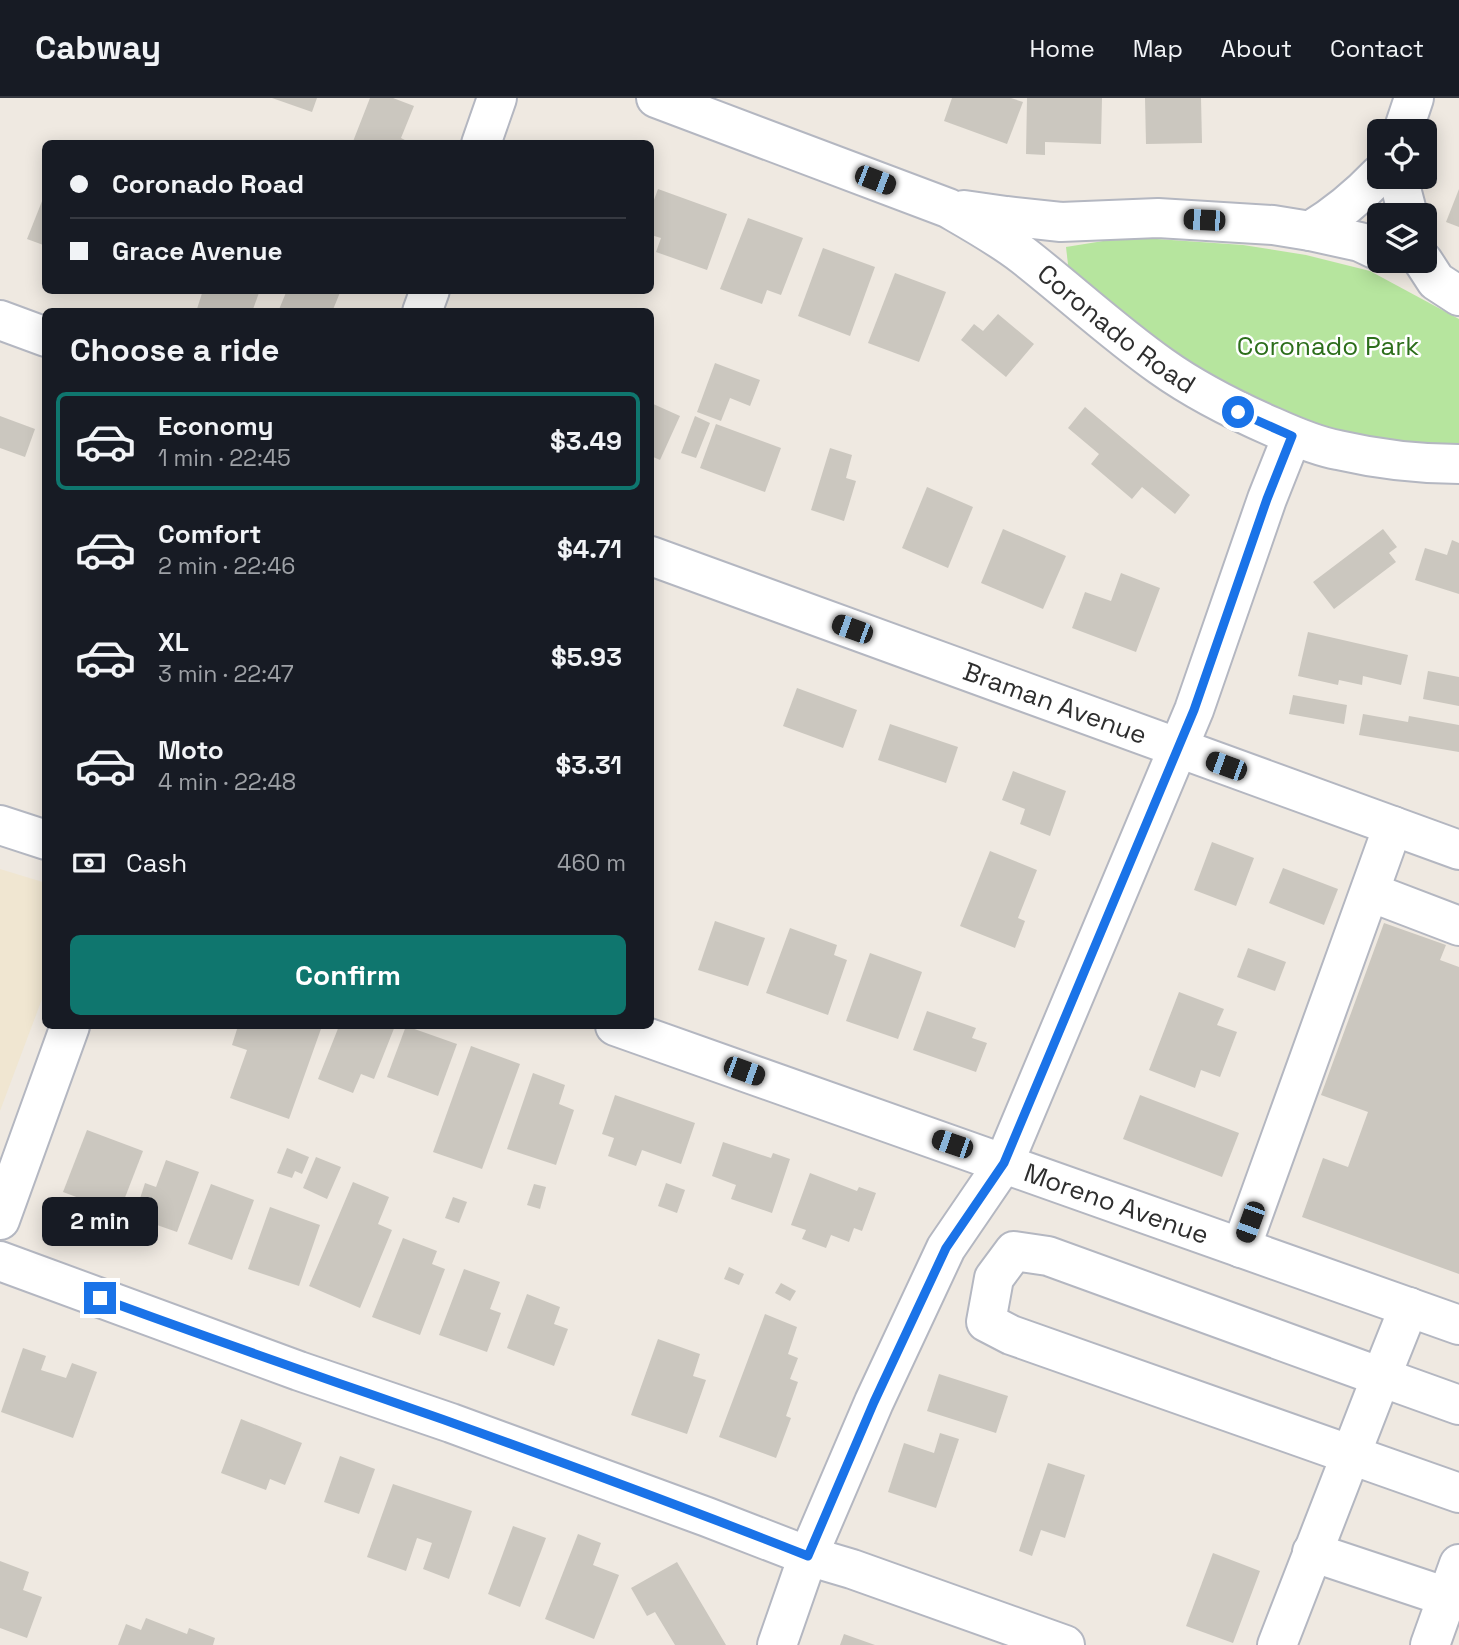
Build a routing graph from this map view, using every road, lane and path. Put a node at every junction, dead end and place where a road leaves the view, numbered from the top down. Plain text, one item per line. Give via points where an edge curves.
1 (497, 98) edge
2 (656, 98) edge
3 (1414, 98) edge
4 (1407, 119) edge
5 (482, 140) edge
6 (1367, 187) edge
7 (948, 208) junction
8 (1310, 230) junction
9 (1367, 245) edge
10 (0, 320) edge
11 (42, 336) edge
12 (1292, 436) junction
13 (1459, 464) edge
14 (654, 557) edge
15 (1178, 748) junction
16 (0, 825) edge
17 (1393, 826) junction
18 (42, 839) edge
19 (1459, 850) edge
20 (1370, 892) junction
21 (1459, 926) edge
22 (69, 1029) edge
23 (624, 1029) edge
24 (1004, 1163) junction
25 (0, 1220) edge
26 (1241, 1248) junction
27 (0, 1261) edge
28 (1409, 1307) junction
29 (1459, 1325) edge
30 (1381, 1377) junction
31 (1459, 1405) edge
32 (1351, 1455) junction
33 (1459, 1493) edge
34 (1312, 1552) junction
35 (808, 1556) junction
36 (1453, 1581) edge
37 (1282, 1643) edge
38 (777, 1645) edge
39 (1065, 1645) edge
40 (1430, 1645) edge

1 - 5 street
2 - 7 street, Coronado Road
3 - 4 street
6 - 8 street
7 - 8 street, Coronado Road via 1061,222 1158,218
7 - 12 street, Coronado Road via 1023,255 1161,366 1227,406
8 - 9 street, Coronado Road
10 - 11 street
12 - 13 street, Coronado Road via 1336,450
12 - 15 street
14 - 15 street, Braman Avenue
15 - 17 street, Braman Avenue
15 - 24 street
16 - 18 street
17 - 19 street, Braman Avenue
17 - 20 street
20 - 21 street
20 - 26 street
22 - 25 street
23 - 24 street, Moreno Avenue
24 - 26 street, Moreno Avenue
24 - 35 street via 946,1248
26 - 28 street, Moreno Avenue
27 - 35 street
28 - 29 street, Moreno Avenue
28 - 30 street
30 - 31 street
30 - 32 street
30 - 32 street via 1048,1256 1014,1251 994,1278 986,1322 1011,1335
32 - 33 street
32 - 34 street
34 - 36 street
34 - 37 street
35 - 38 street
35 - 39 street
36 - 40 street

